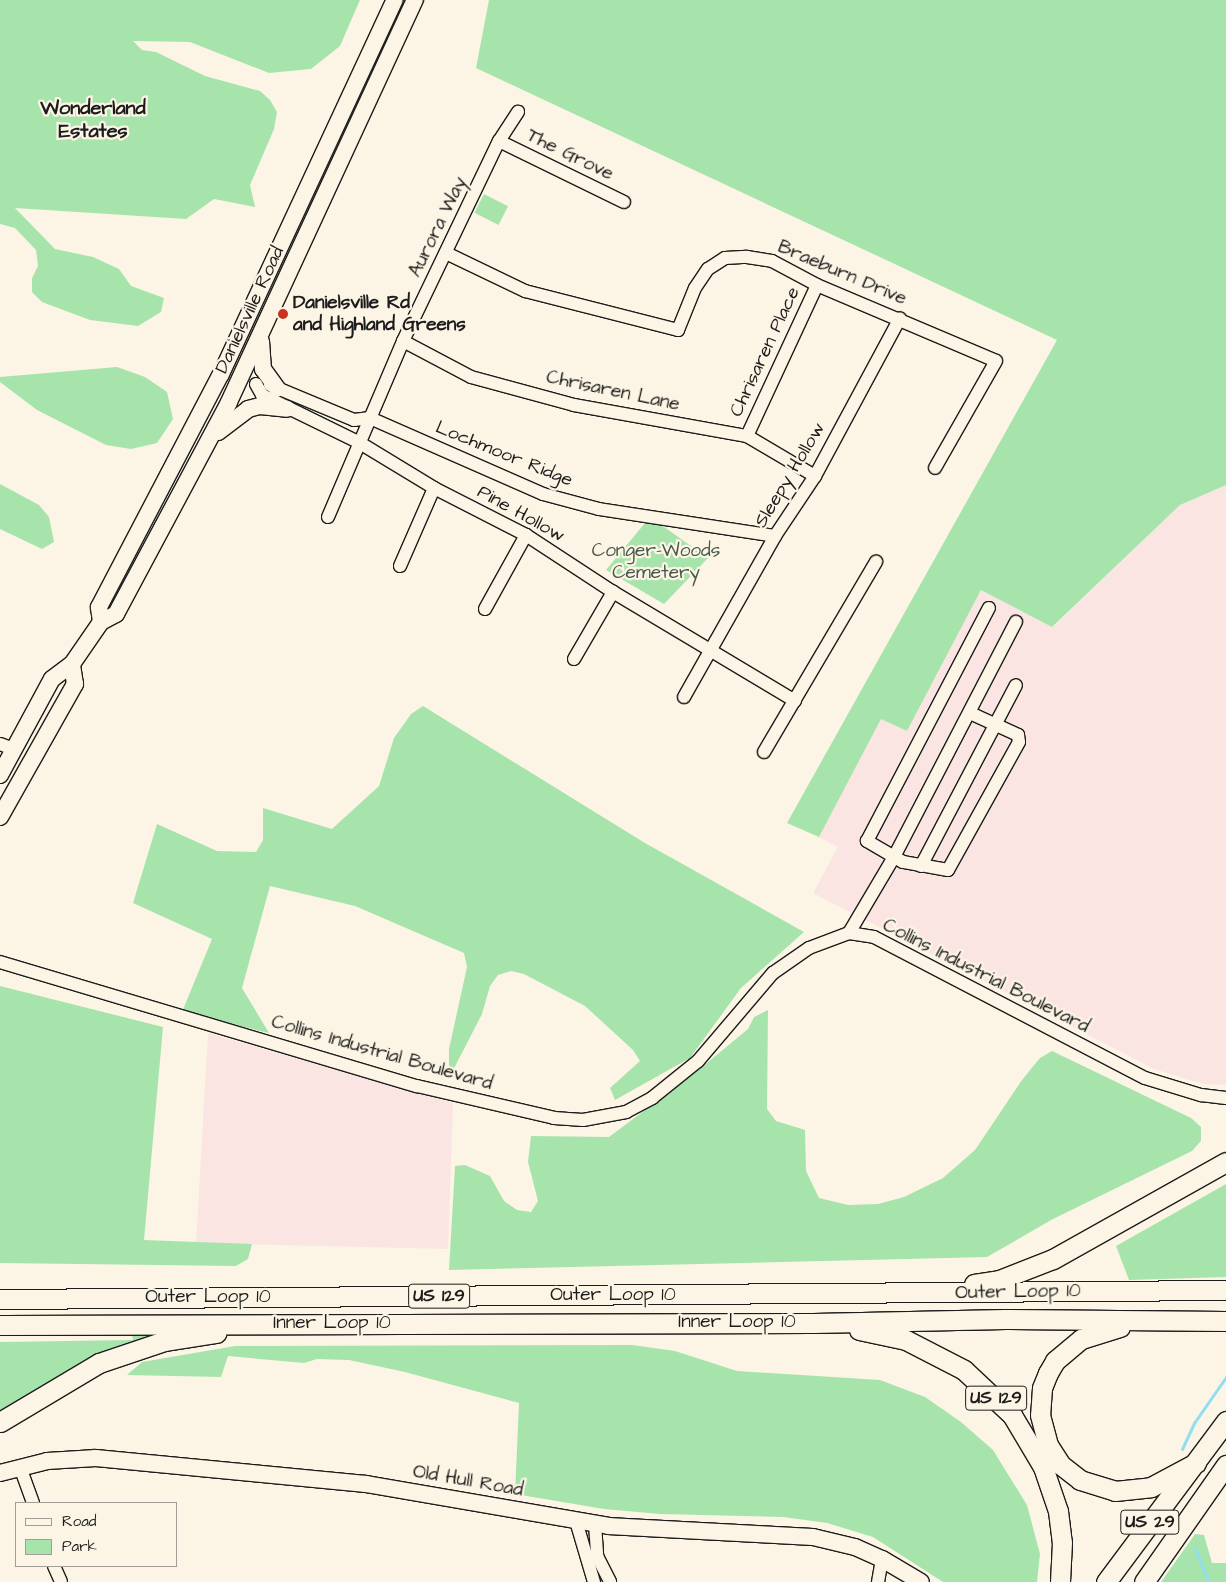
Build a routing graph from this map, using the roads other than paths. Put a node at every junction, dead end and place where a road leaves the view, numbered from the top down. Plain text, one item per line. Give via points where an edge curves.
1 (395, 0) edge
2 (415, 0) edge
3 (518, 112) dead end
4 (499, 141) junction
5 (624, 202) dead end
6 (446, 253) junction
7 (817, 285) junction
8 (900, 318) junction
9 (261, 335) junction
10 (404, 340) junction
11 (221, 374) junction
12 (248, 382) junction
13 (277, 388) junction
14 (287, 408) junction
15 (370, 418) junction
16 (747, 436) junction
17 (210, 438) junction
18 (360, 443) junction
19 (935, 468) dead end
20 (815, 476) junction
21 (434, 488) junction
22 (328, 517) dead end
23 (526, 535) junction
24 (775, 536) junction
25 (876, 562) dead end
26 (400, 566) dead end
27 (613, 592) junction
28 (990, 608) dead end
29 (485, 609) dead end
30 (101, 622) junction
31 (1016, 622) dead end
32 (708, 649) junction
33 (574, 659) dead end
34 (72, 664) junction
35 (1016, 685) dead end
36 (684, 697) dead end
37 (795, 701) junction
38 (970, 713) junction
39 (995, 724) junction
40 (7, 746) edge
41 (764, 752) dead end
42 (0, 775) edge
43 (0, 817) edge
44 (894, 857) junction
45 (921, 866) junction
46 (849, 933) junction
47 (0, 962) edge
48 (1226, 1098) edge
49 (1226, 1162) edge
50 (1226, 1290) edge
51 (879, 1294) junction
52 (0, 1298) edge
53 (1191, 1321) junction
54 (1226, 1321) edge
55 (814, 1323) junction
56 (276, 1324) junction
57 (0, 1325) edge
58 (1226, 1421) edge
59 (0, 1422) edge
60 (1196, 1463) junction
61 (1226, 1464) edge
62 (20, 1467) junction
63 (0, 1474) edge
64 (33, 1502) edge
65 (576, 1520) junction
66 (595, 1524) junction
67 (882, 1559) junction
68 (54, 1567) edge
69 (61, 1582) edge
70 (594, 1582) edge
71 (610, 1582) edge
72 (878, 1582) edge
73 (921, 1582) edge
74 (1060, 1582) edge
75 (1106, 1582) edge
76 (1144, 1582) edge

1 - 11 main road, Danielsville Road
2 - 9 main road, Danielsville Road
3 - 4 street, Aurora Way
4 - 5 street, The Grove
4 - 6 street, Aurora Way
6 - 7 street, Braeburn Drive via 525,291 678,330 695,288 708,268 725,258 772,261
6 - 10 street, Aurora Way
7 - 8 street, Braeburn Drive
7 - 16 street, Chrisaren Place
8 - 19 street, Braeburn Drive via 996,361
8 - 20 street, Sleepy Hollow
9 - 12 main road, Danielsville Road
9 - 13 main road via 261,362 266,375
10 - 15 street, Aurora Way
10 - 16 street, Chrisaren Lane via 471,377 574,405
11 - 12 street
11 - 30 main road, Danielsville Road via 99,607
12 - 13 street via 264,382
12 - 14 street, Pine Hollow via 262,395
12 - 17 main road, Danielsville Road
13 - 15 street via 354,420
14 - 17 main road via 248,409
14 - 18 street, Pine Hollow
15 - 18 street, Aurora Way
15 - 24 street, Lochmoor Ridge via 543,494 599,509
16 - 20 street, Chrisaren Lane
17 - 30 main road, Danielsville Road via 116,614
18 - 21 street, Pine Hollow
18 - 22 street
20 - 24 street, Sleepy Hollow
21 - 23 street, Pine Hollow
21 - 26 street
23 - 27 street, Pine Hollow
23 - 29 street
24 - 32 street, Sleepy Hollow
25 - 37 street
27 - 32 street, Pine Hollow
27 - 33 street
28 - 44 street via 867,841
30 - 34 main road, Danielsville Road
31 - 38 street
32 - 36 street
32 - 37 street, Pine Hollow
34 - 40 main road, Danielsville Road via 52,679
34 - 43 main road via 75,684
35 - 39 street
37 - 41 street
38 - 39 street
38 - 44 street
39 - 45 street
39 - 45 street via 1018,735 1019,742 948,870
40 - 42 main road, Danielsville Road
44 - 45 street
44 - 46 street
46 - 47 street, Collins Industrial Boulevard via 808,948 772,974 704,1054 652,1098 626,1112 583,1120 554,1118 417,1086
46 - 48 street, Collins Industrial Boulevard via 874,936 1145,1078 1201,1095
49 - 51 highway via 1053,1259 999,1280 942,1290
50 - 51 highway, Outer Loop 10 / US 129
51 - 52 highway, Outer Loop 10 / US 129
53 - 54 highway
53 - 55 highway via 1005,1319
53 - 60 highway via 1114,1327 1081,1339 1055,1360 1041,1394 1040,1415 1048,1445 1058,1460 1080,1480 1101,1488 1129,1491 1151,1487
55 - 56 highway, Inner Loop 10 / US 129
55 - 74 highway, US 129 via 882,1333 906,1340 964,1370 1012,1415 1043,1467 1058,1511 1062,1542
56 - 57 highway, Inner Loop 10 / US 129
56 - 59 highway via 164,1341 125,1353 66,1380
58 - 60 highway, US 29
60 - 75 highway, US 29
61 - 76 highway, US 29
62 - 63 main road, Old Hull Road
62 - 64 street
62 - 65 main road, Old Hull Road via 60,1459 96,1458 366,1484
65 - 66 main road, Old Hull Road
65 - 70 street
66 - 67 main road, Old Hull Road via 642,1530 739,1531 813,1537 836,1541
66 - 71 street via 597,1556
67 - 72 street
67 - 73 main road, Old Hull Road
68 - 69 street

